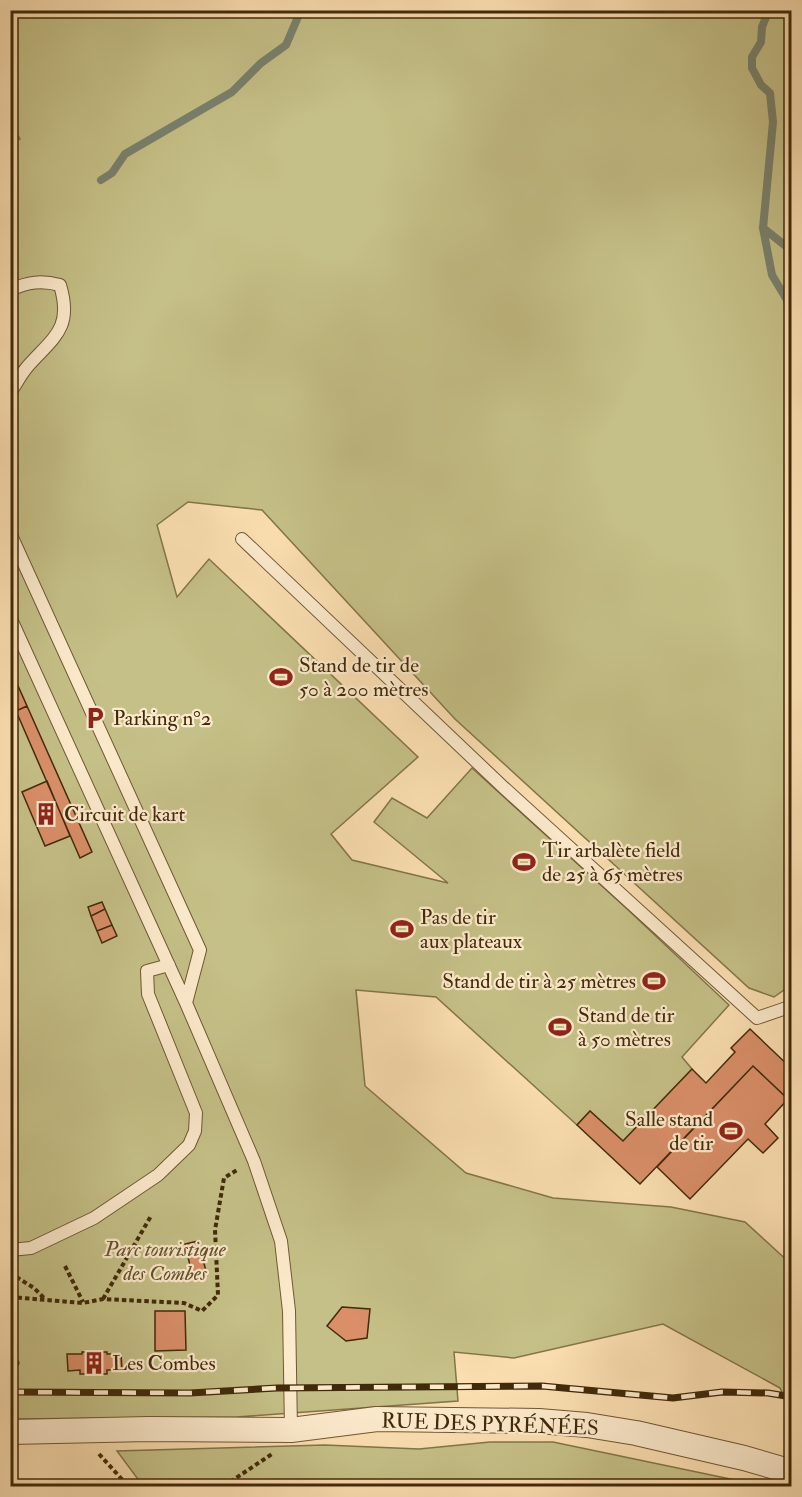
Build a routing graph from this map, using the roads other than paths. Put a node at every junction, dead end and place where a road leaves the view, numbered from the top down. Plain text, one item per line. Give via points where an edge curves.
1 (10, 290) edge
2 (10, 393) edge
3 (10, 533) edge
4 (242, 539) dead end
5 (10, 617) edge
6 (169, 965) junction
7 (186, 1003) junction
8 (792, 1006) edge
9 (10, 1250) edge
10 (291, 1430) junction
11 (10, 1432) edge
12 (792, 1472) edge

1 - 2 lane via 44,281 60,285 65,303 62,325 51,343 27,367
3 - 7 lane via 200,950
4 - 8 lane via 502,786 757,1018
5 - 6 lane
6 - 7 lane
6 - 9 lane via 147,971 148,994 196,1113 189,1145 158,1174 94,1218 31,1248
7 - 10 lane via 254,1161 281,1242 289,1311
10 - 11 street, RUE DES PYRÉNÉES
10 - 12 street, RUE DES PYRÉNÉES via 377,1419 587,1425 686,1444

